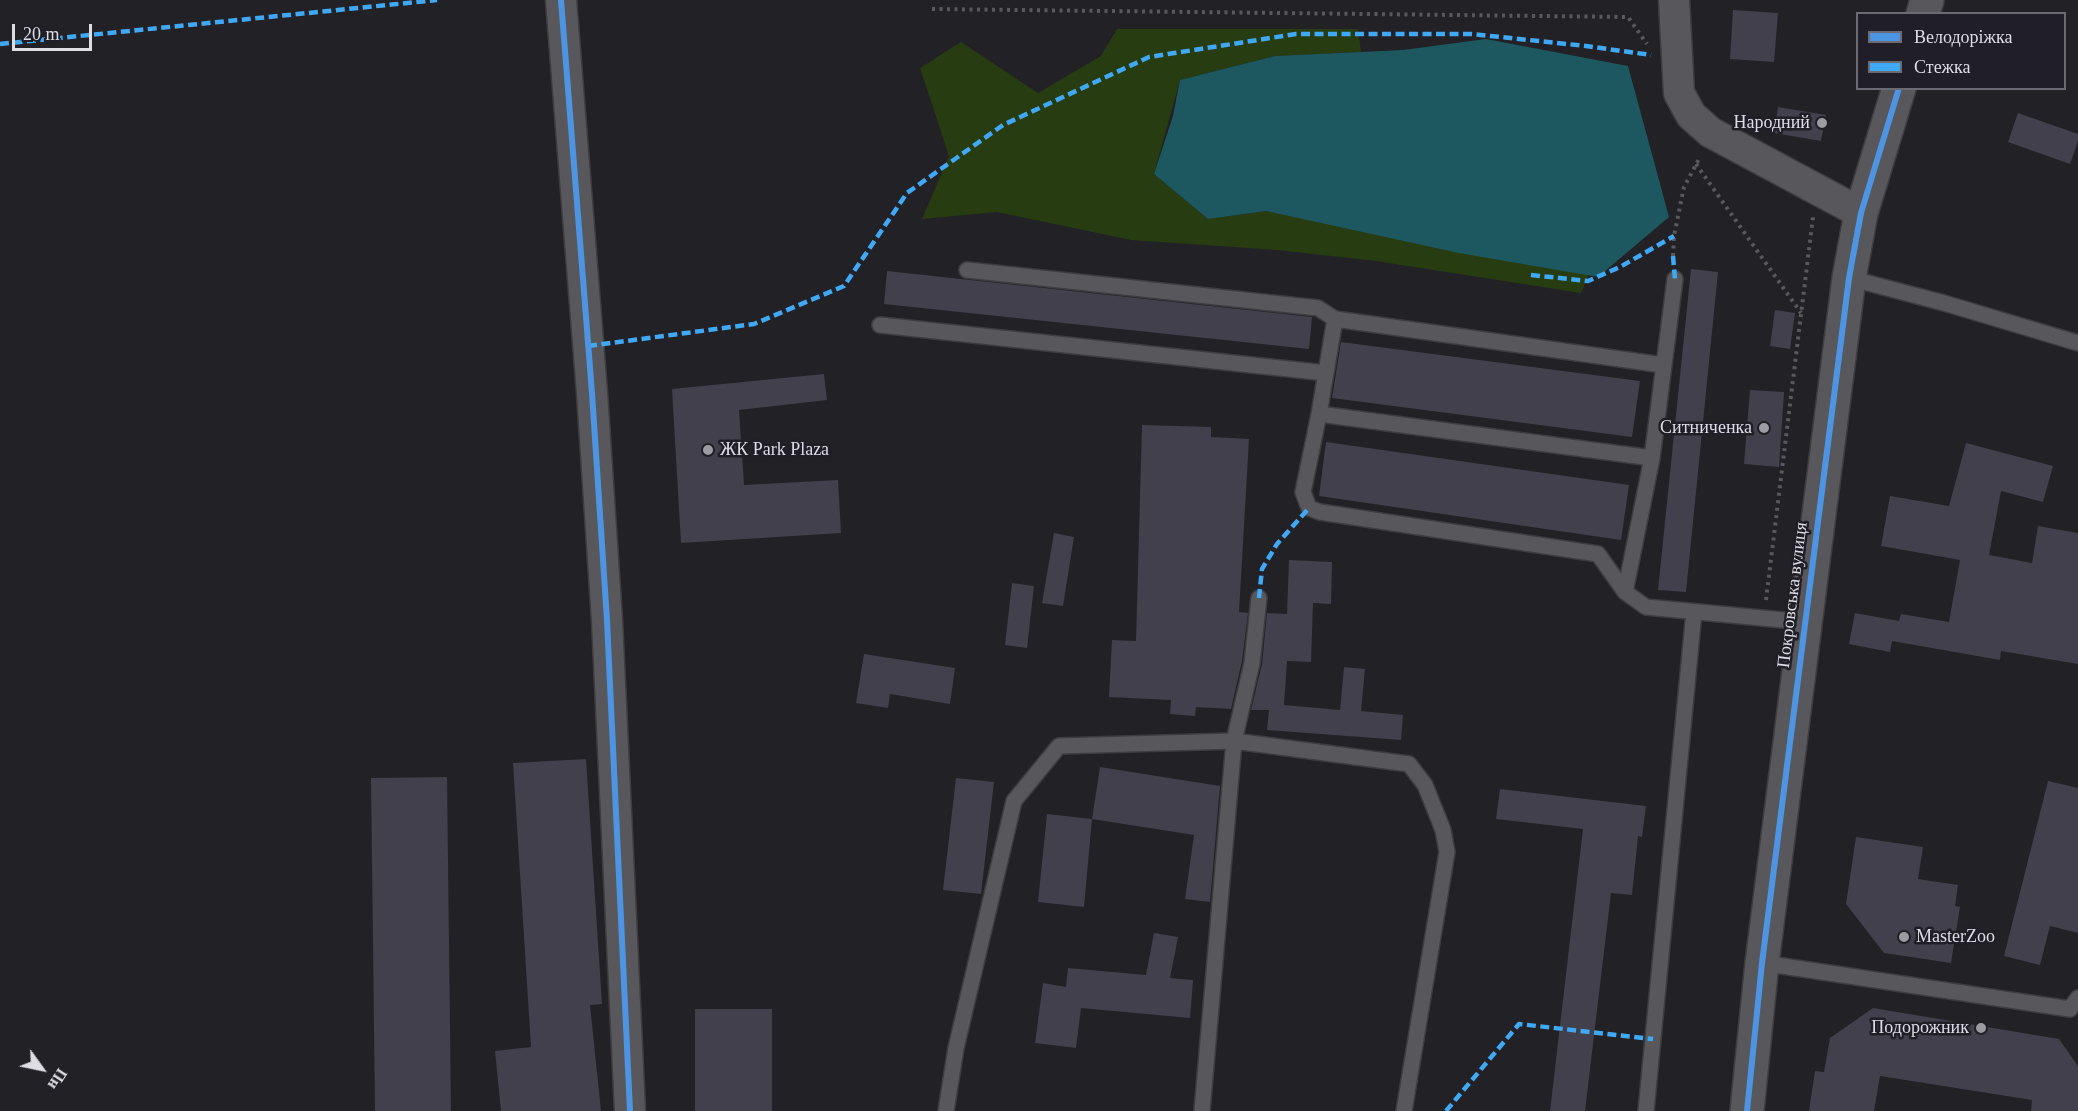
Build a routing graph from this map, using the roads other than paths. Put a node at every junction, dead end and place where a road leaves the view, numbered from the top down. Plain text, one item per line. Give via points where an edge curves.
1 (561, 0) edge
2 (1674, 0) edge
3 (1898, 90) edge
4 (1861, 213) junction
5 (967, 270) dead end
6 (1849, 278) junction
7 (1675, 279) dead end
8 (1335, 319) junction
9 (880, 325) dead end
10 (2078, 343) edge
11 (1663, 365) junction
12 (1326, 373) junction
13 (1319, 414) junction
14 (1652, 458) junction
15 (1625, 592) junction
16 (1259, 598) dead end
17 (1694, 612) junction
18 (1804, 622) junction
19 (1234, 741) junction
20 (1762, 963) junction
21 (2078, 998) edge
22 (630, 1111) edge
23 (946, 1111) edge
24 (1202, 1111) edge
25 (1404, 1111) edge
26 (1646, 1111) edge
27 (1748, 1111) edge

1 - 22 street via 607,620
2 - 4 street via 1679,93 1691,115 1700,148
3 - 4 street, Покровська вулиця
4 - 6 street, Покровська вулиця
5 - 8 lane via 1318,308
6 - 10 lane
6 - 18 street, Покровська вулиця
7 - 11 lane
8 - 11 lane
8 - 12 lane
9 - 12 lane
11 - 14 lane
12 - 13 lane
13 - 14 lane
13 - 15 lane via 1303,492 1309,508 1598,554
14 - 15 lane
15 - 17 lane via 1646,607
16 - 19 lane via 1252,663
17 - 18 lane
17 - 26 lane
18 - 20 street, Покровська вулиця
19 - 23 lane via 1059,746 1014,801 956,1048
19 - 24 lane
19 - 25 lane via 1409,764 1425,785 1443,830 1447,852
20 - 21 lane via 2070,1009
20 - 27 street, Покровська вулиця

